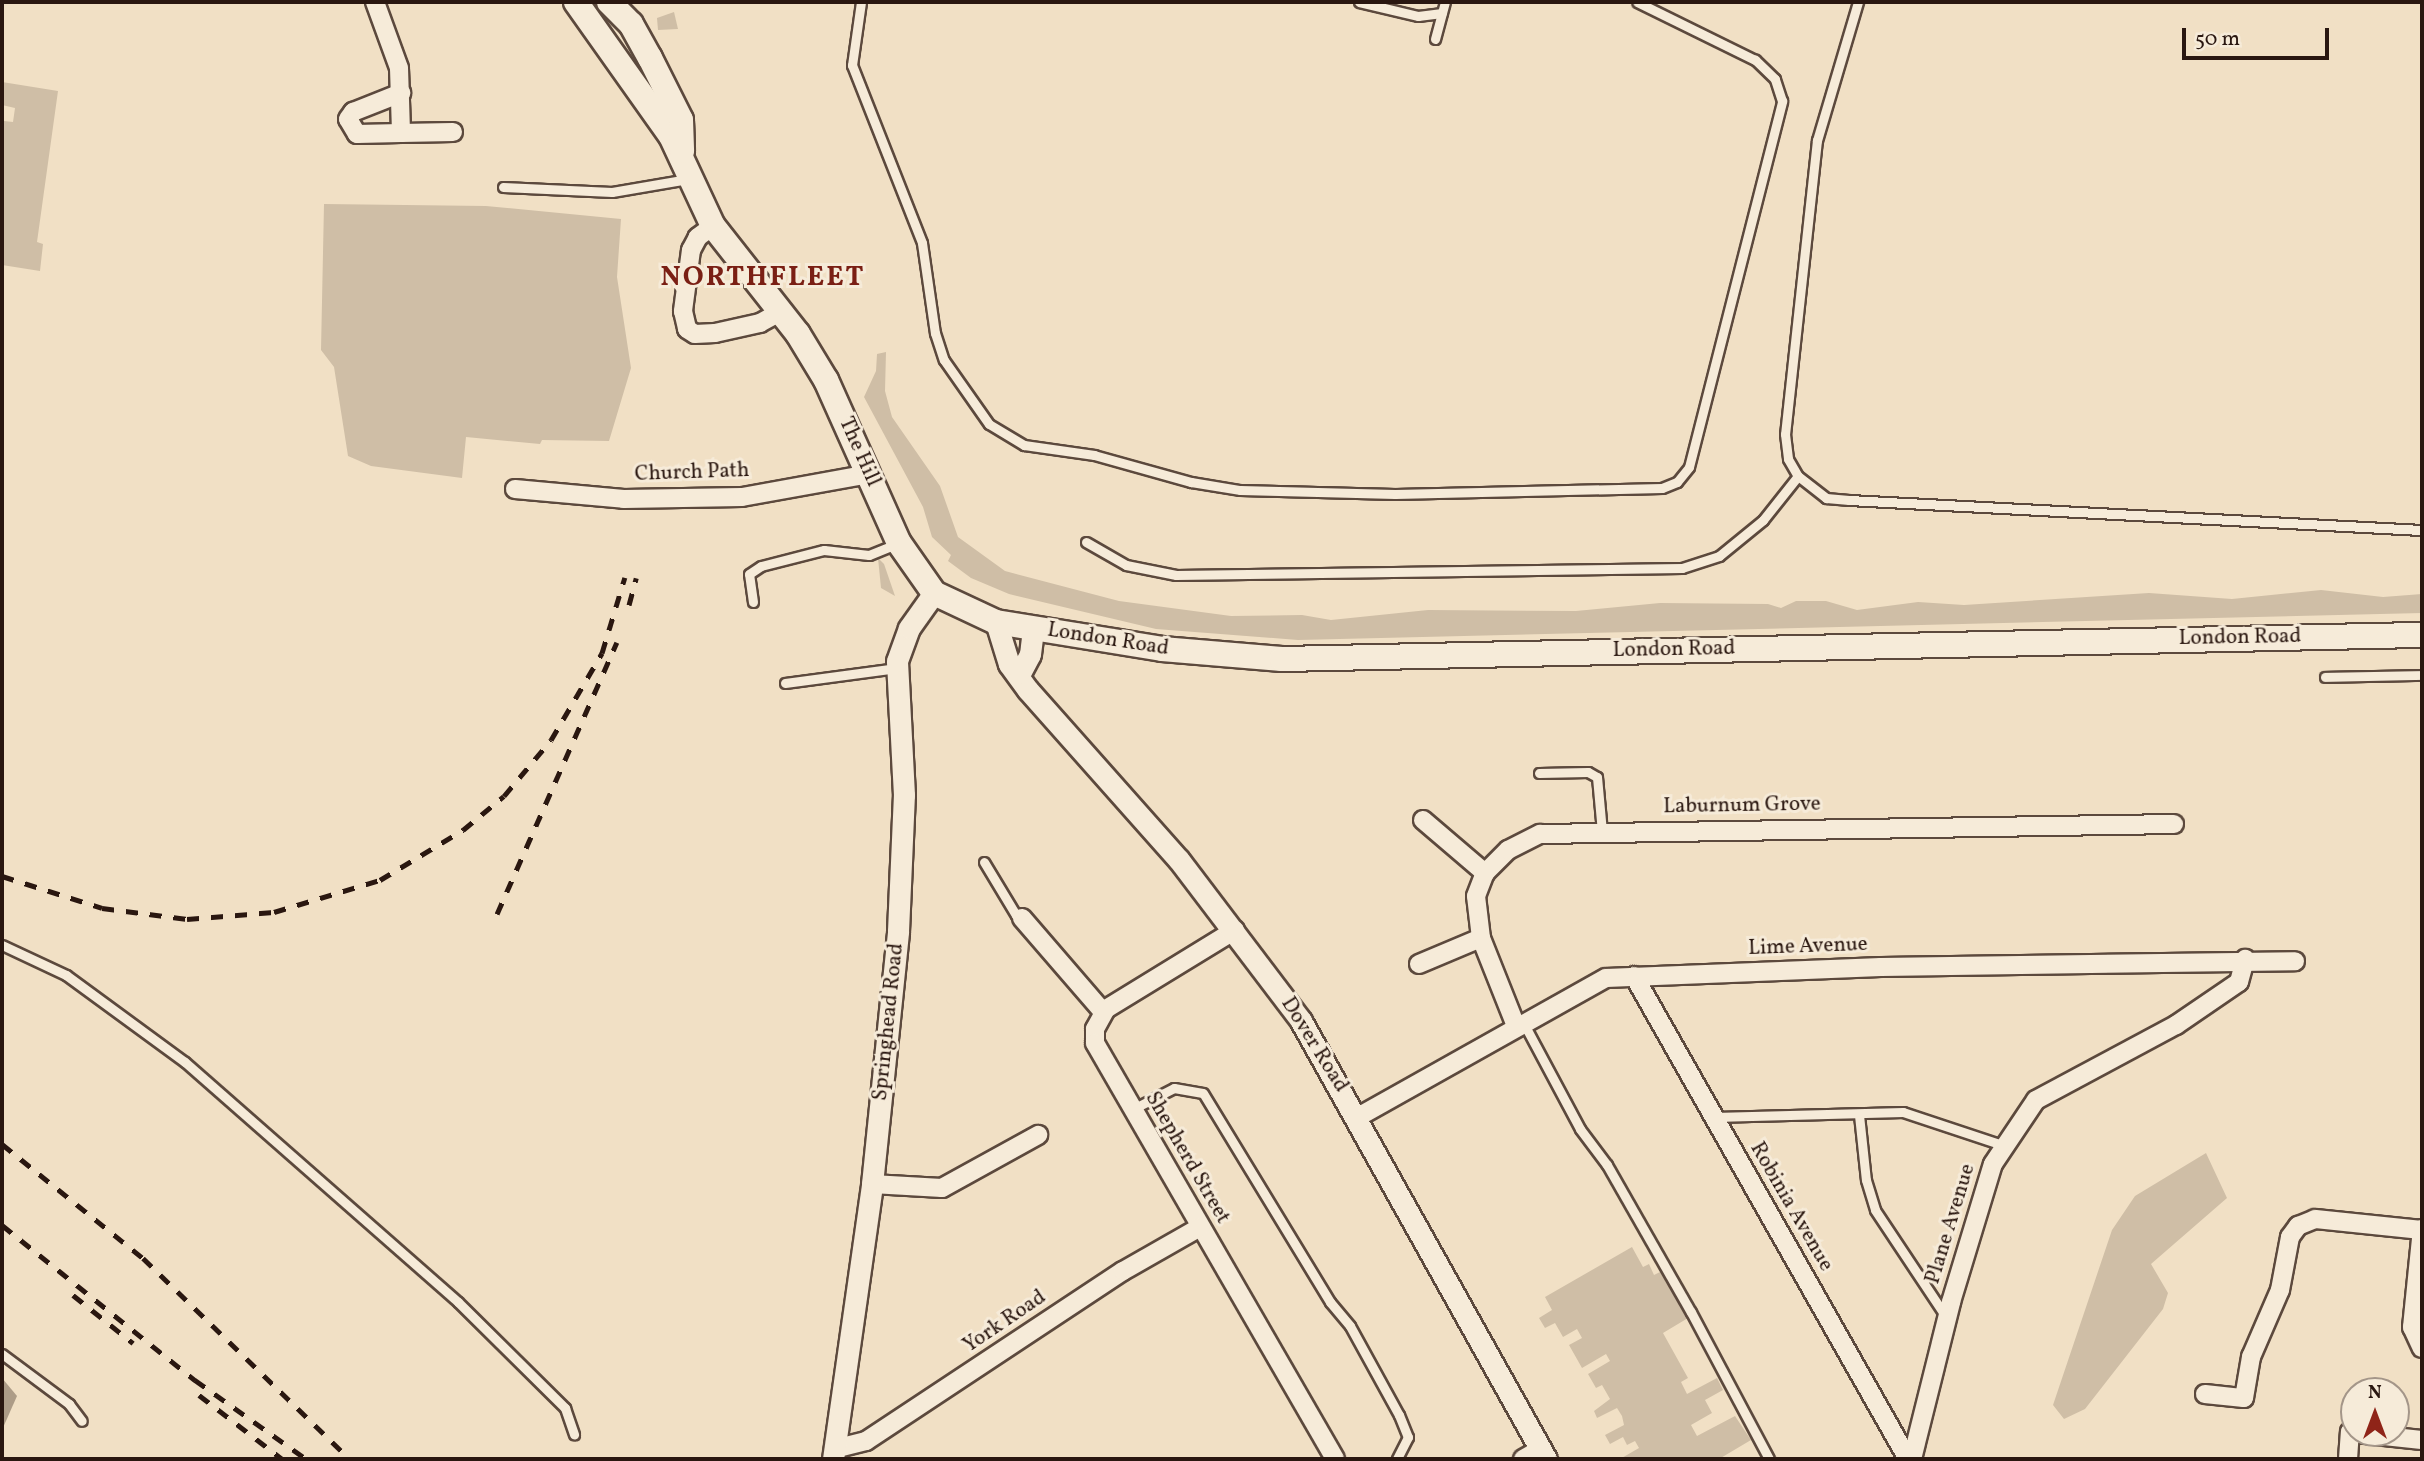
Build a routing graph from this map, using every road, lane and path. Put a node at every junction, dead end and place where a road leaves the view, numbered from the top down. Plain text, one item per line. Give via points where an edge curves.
1 (375, 2) edge
2 (576, 2) edge
3 (609, 2) edge
4 (861, 2) edge
5 (1359, 2) edge
6 (1445, 2) edge
7 (1637, 2) edge
8 (1858, 2) edge
9 (1442, 13) junction
10 (1435, 40) dead end
11 (401, 93) junction
12 (453, 132) dead end
13 (401, 133) junction
14 (687, 170) junction
15 (503, 187) dead end
16 (713, 226) junction
17 (780, 312) junction
18 (870, 474) junction
19 (1798, 476) junction
20 (515, 489) dead end
21 (2422, 530) edge
22 (899, 542) junction
23 (1086, 542) dead end
24 (934, 593) junction
25 (753, 602) dead end
26 (996, 622) junction
27 (1032, 628) junction
28 (2422, 635) edge
29 (897, 668) junction
30 (1020, 673) junction
31 (2422, 674) edge
32 (2325, 677) dead end
33 (785, 684) dead end
34 (1539, 773) dead end
35 (1423, 820) dead end
36 (2174, 824) dead end
37 (1602, 832) junction
38 (984, 862) dead end
39 (1485, 873) junction
40 (1022, 918) joint
41 (1235, 930) junction
42 (1481, 938) junction
43 (2, 945) edge
44 (2245, 959) junction
45 (2295, 961) dead end
46 (1419, 964) dead end
47 (1634, 976) junction
48 (1103, 1012) junction
49 (1519, 1024) junction
50 (1133, 1109) junction
51 (1859, 1115) junction
52 (1358, 1117) junction
53 (1714, 1117) junction
54 (1038, 1135) dead end
55 (2005, 1146) junction
56 (872, 1184) junction
57 (1200, 1227) junction
58 (2422, 1230) edge
59 (1947, 1319) junction
60 (2422, 1348) edge
61 (2, 1354) edge
62 (2205, 1394) dead end
63 (82, 1421) dead end
64 (573, 1434) dead end
65 (834, 1454) edge
66 (1536, 1456) edge
67 (1335, 1459) edge
68 (1397, 1459) edge
69 (1769, 1459) edge
70 (1910, 1459) edge

1 - 11 street via 399,68
2 - 14 main road, The Hill via 608,41 671,136
3 - 14 main road via 631,24 681,120
4 - 7 lane via 852,65 922,243 935,332 944,360 989,424 1024,445 1094,455 1191,482 1240,490 1395,494 1662,488 1676,482 1689,467 1782,101 1775,79 1755,60
5 - 9 lane via 1418,16
6 - 9 lane
8 - 19 lane via 1817,140 1785,434 1788,458
9 - 10 lane
11 - 13 street
11 - 13 street via 353,112 348,119 357,134
12 - 13 street
14 - 15 lane via 612,192
14 - 16 main road, The Hill
16 - 17 main road, The Hill
16 - 17 street via 698,237 691,250 683,304 687,329 695,334 715,334 760,323
17 - 18 main road, The Hill via 826,380
18 - 20 street, Church Path via 742,497 624,499
18 - 22 main road, The Hill
19 - 21 lane via 1826,498 1849,500
19 - 23 lane via 1763,520 1719,556 1682,568 1176,575 1126,565
22 - 24 main road, The Hill
22 - 25 lane via 869,555 824,550 761,566 749,574
24 - 26 main road, London Road
24 - 29 street, Springhead Road via 906,634
26 - 27 main road, London Road
26 - 30 street, Dover Road via 1009,664
27 - 28 main road, London Road via 1212,655 1282,659
27 - 30 street via 1030,653
29 - 33 lane
29 - 56 street, Springhead Road via 903,850
30 - 41 street, Dover Road via 1035,698 1138,812
31 - 32 lane
34 - 37 lane via 1588,772 1597,777
35 - 39 street
36 - 37 street, Laburnum Grove
37 - 39 street, Laburnum Grove via 1540,834 1508,850
38 - 40 lane
39 - 42 street via 1476,896
40 - 48 street
41 - 48 street
41 - 52 street, Dover Road via 1301,1021
42 - 46 street
42 - 49 street
43 - 64 lane via 66,975 185,1062 458,1303 565,1408
44 - 45 street, Lime Avenue
44 - 47 street, Lime Avenue
44 - 55 street, Plane Avenue via 2239,982 2186,1018 2035,1100
47 - 49 street, Lime Avenue via 1606,978
47 - 53 street, Robinia Avenue
48 - 50 street, Shepherd Street via 1094,1032 1097,1049
49 - 52 street, Lime Avenue
49 - 69 lane via 1580,1129 1607,1165
50 - 57 street, Shepherd Street
50 - 68 lane via 1178,1087 1196,1088 1207,1098 1330,1303 1350,1326 1399,1415 1408,1437
51 - 53 lane
51 - 55 lane via 1914,1114
51 - 59 lane via 1866,1180 1875,1210
52 - 66 street, Dover Road
53 - 70 street, Robinia Avenue
54 - 56 street via 942,1188
55 - 59 street, Plane Avenue via 1993,1164
56 - 65 street, Springhead Road
57 - 65 street, York Road via 1113,1278 866,1441
57 - 67 street, Shepherd Street
58 - 60 street via 2412,1326
58 - 62 street via 2315,1219 2295,1228 2282,1283 2251,1357 2246,1405
59 - 70 street, Plane Avenue
61 - 63 lane via 69,1404

